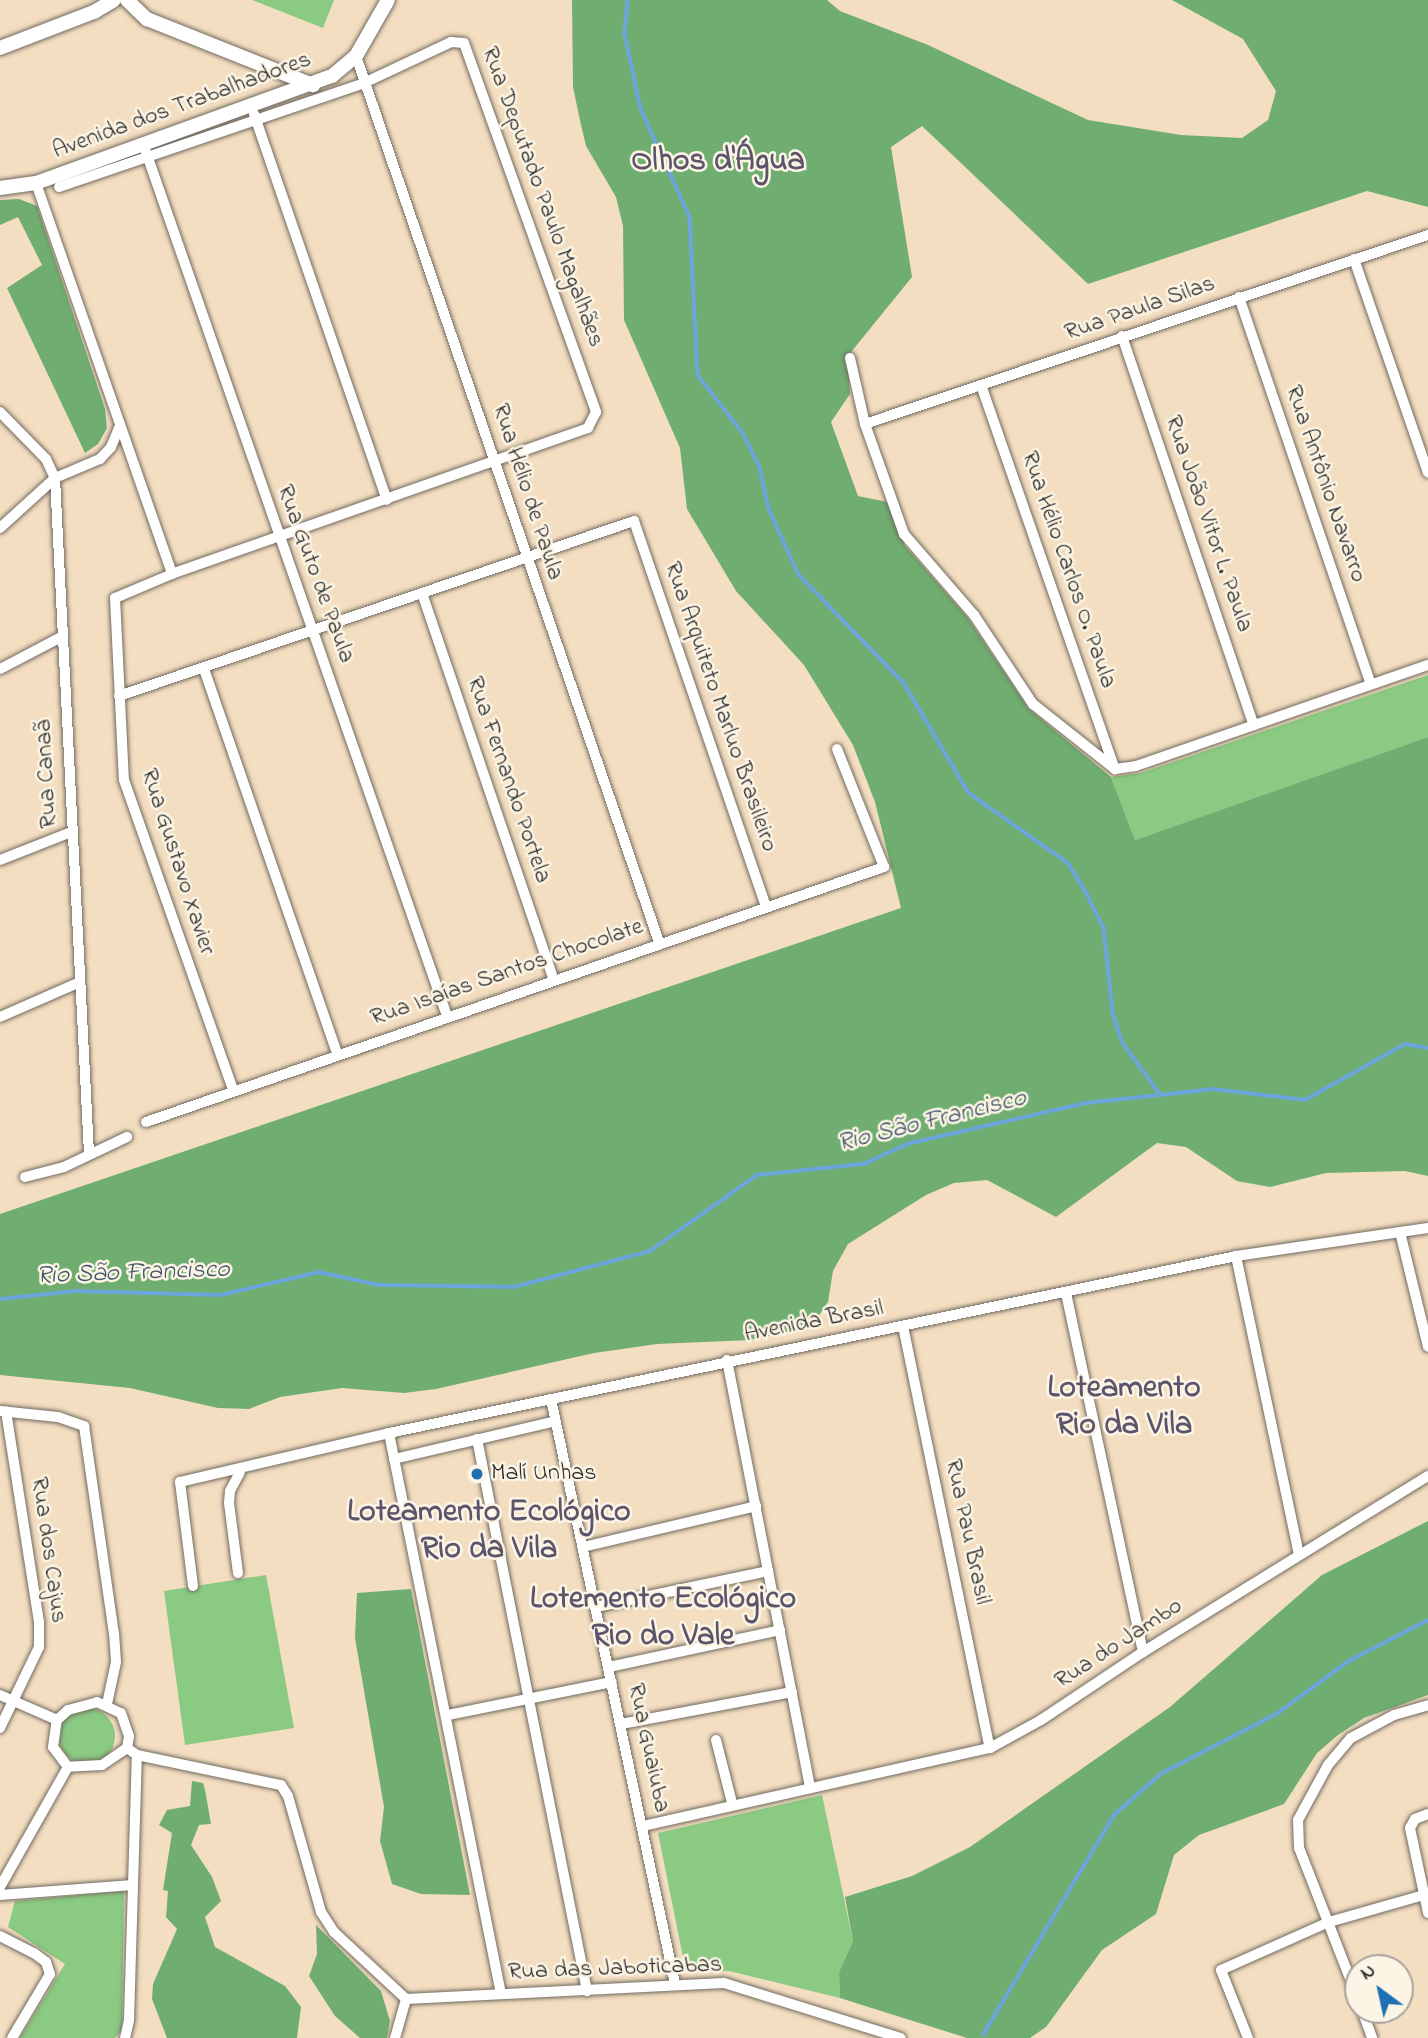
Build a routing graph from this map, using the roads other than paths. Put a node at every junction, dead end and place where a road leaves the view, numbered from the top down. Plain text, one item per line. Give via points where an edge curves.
1 (114, 0) edge
2 (127, 0) edge
3 (388, 0) edge
4 (0, 48) edge
5 (356, 56) junction
6 (364, 83) junction
7 (313, 85) junction
8 (253, 113) junction
9 (146, 151) junction
10 (36, 183) junction
11 (59, 187) dead end
12 (0, 188) edge
13 (1428, 235) edge
14 (1354, 259) junction
15 (1239, 297) junction
16 (1122, 336) junction
17 (850, 358) dead end
18 (981, 385) junction
19 (0, 412) edge
20 (865, 424) junction
21 (120, 426) junction
22 (496, 462) junction
23 (1428, 473) edge
24 (55, 478) junction
25 (387, 500) junction
26 (0, 528) edge
27 (279, 537) junction
28 (526, 558) junction
29 (172, 574) junction
30 (422, 593) junction
31 (313, 632) junction
32 (63, 636) junction
33 (1428, 665) edge
34 (0, 669) edge
35 (204, 669) junction
36 (1371, 684) junction
37 (119, 696) junction
38 (1254, 725) junction
39 (837, 749) dead end
40 (1115, 769) junction
41 (71, 832) junction
42 (0, 860) edge
43 (766, 905) junction
44 (659, 942) junction
45 (554, 980) junction
46 (80, 982) junction
47 (447, 1016) junction
48 (0, 1017) edge
49 (337, 1054) junction
50 (233, 1090) junction
51 (146, 1122) dead end
52 (127, 1137) dead end
53 (89, 1153) junction
54 (25, 1177) dead end
55 (1428, 1228) edge
56 (1400, 1232) junction
57 (1236, 1255) junction
58 (1066, 1293) junction
59 (902, 1326) junction
60 (1428, 1347) edge
61 (727, 1360) junction
62 (551, 1399) junction
63 (3, 1411) edge
64 (556, 1422) junction
65 (388, 1433) junction
66 (477, 1439) junction
67 (394, 1459) junction
68 (240, 1472) junction
69 (1428, 1476) edge
70 (755, 1506) junction
71 (583, 1546) junction
72 (1299, 1554) junction
73 (768, 1571) junction
74 (238, 1573) dead end
75 (192, 1586) dead end
76 (596, 1607) junction
77 (780, 1630) junction
78 (1143, 1651) junction
79 (609, 1667) junction
80 (612, 1682) junction
81 (792, 1692) junction
82 (0, 1695) edge
83 (531, 1699) junction
84 (15, 1701) junction
85 (107, 1704) junction
86 (1428, 1705) edge
87 (448, 1715) junction
88 (57, 1720) junction
89 (621, 1724) junction
90 (0, 1728) edge
91 (716, 1740) dead end
92 (990, 1748) junction
93 (132, 1751) junction
94 (68, 1767) junction
95 (810, 1788) junction
96 (732, 1803) junction
97 (1428, 1814) edge
98 (643, 1826) junction
99 (133, 1885) junction
100 (0, 1887) edge
101 (0, 1895) edge
102 (1424, 1895) junction
103 (1428, 1913) edge
104 (1329, 1922) junction
105 (0, 1937) edge
106 (1344, 1962) edge
107 (675, 1984) junction
108 (587, 1991) junction
109 (501, 1994) junction
110 (406, 1999) junction
111 (12, 2038) edge
112 (125, 2038) edge
113 (395, 2038) edge
114 (901, 2038) edge
115 (1248, 2038) edge

1 - 4 street
2 - 7 street via 147,19
3 - 5 street, Avenida dos Trabalhadores
5 - 6 street, Rua Hélio de Paula
5 - 7 street, Avenida dos Trabalhadores
6 - 8 street, Rua Deputado Paulo Magalhães
6 - 22 street, Rua Hélio de Paula
6 - 22 street, Rua Deputado Paulo Magalhães via 451,43 464,43 469,49 597,418 588,428
7 - 8 street, Avenida dos Trabalhadores
8 - 9 street, Avenida dos Trabalhadores
8 - 25 street
9 - 10 street, Avenida dos Trabalhadores
9 - 11 street
9 - 27 street, Rua Guto de Paula
10 - 12 street, Avenida dos Trabalhadores
10 - 21 street
13 - 14 street, Rua Paula Silas
14 - 15 street, Rua Paula Silas
14 - 23 street
15 - 16 street, Rua Paula Silas
15 - 36 street, Rua Antônio Navarro
16 - 18 street, Rua Paula Silas
16 - 38 street, Rua João Vitor L. Paula
17 - 20 street
18 - 20 street, Rua Paula Silas
18 - 40 street, Rua Hélio Carlos O. Paula
19 - 24 street via 46,459
20 - 40 street via 899,522 912,545 974,615 1034,704
21 - 24 street via 100,459
21 - 29 street
22 - 25 street
22 - 28 street, Rua Hélio de Paula
24 - 26 street
24 - 32 street, Rua Canaã
25 - 27 street
27 - 29 street
27 - 31 street, Rua Guto de Paula
28 - 30 street
28 - 43 street, Rua Arquiteto Marluo Brasileiro via 634,521
28 - 44 street, Rua Hélio de Paula
29 - 37 street, Rua Gustavo Xavier via 116,598
30 - 31 street
30 - 45 street, Rua Fernando Portela
31 - 35 street
31 - 47 street, Rua Guto de Paula
32 - 34 street
32 - 41 street, Rua Canaã
33 - 36 street
35 - 37 street
35 - 49 street
36 - 38 street
37 - 50 street, Rua Gustavo Xavier via 124,780
38 - 40 street
39 - 43 street, Rua Isaías Santos Chocolate via 884,867
41 - 42 street
41 - 46 street, Rua Canaã
43 - 44 street, Rua Isaías Santos Chocolate
44 - 45 street, Rua Isaías Santos Chocolate
45 - 47 street, Rua Isaías Santos Chocolate
46 - 48 street
46 - 53 street, Rua Canaã
47 - 49 street, Rua Isaías Santos Chocolate
49 - 50 street, Rua Isaías Santos Chocolate
50 - 51 street, Rua Isaías Santos Chocolate
52 - 53 street
53 - 54 street via 64,1167
55 - 56 street, Avenida Brasil
56 - 57 street, Avenida Brasil
56 - 60 street
57 - 58 street, Avenida Brasil
57 - 72 street
58 - 59 street, Avenida Brasil
58 - 78 street
59 - 61 street, Avenida Brasil
59 - 92 street, Rua Pau Brasil
61 - 62 street, Avenida Brasil
61 - 70 street
62 - 64 street, Rua Guaiuba
62 - 65 street, Avenida Brasil
63 - 84 street, Rua dos Cajus via 39,1622 39,1647
63 - 85 street via 72,1419 84,1426 117,1662
64 - 66 street
64 - 71 street, Rua Guaiuba
65 - 67 street
65 - 68 street, Avenida Brasil via 251,1465
66 - 67 street
66 - 83 street
67 - 87 street
68 - 74 street via 229,1503
68 - 75 street, Avenida Brasil via 180,1482
69 - 72 street, Rua do Jambo
70 - 71 street
70 - 73 street
71 - 76 street, Rua Guaiuba
72 - 78 street, Rua do Jambo
73 - 76 street
73 - 77 street
76 - 79 street, Rua Guaiuba
77 - 79 street
77 - 81 street
78 - 92 street, Rua do Jambo via 1041,1720
79 - 80 street, Rua Guaiuba
80 - 83 street
80 - 89 street, Rua Guaiuba
81 - 89 street
81 - 95 street
82 - 84 street
83 - 87 street
83 - 108 street
84 - 88 street
84 - 90 street, Rua dos Cajus
85 - 88 street via 82,1703
85 - 93 street via 126,1724
86 - 104 street via 1351,1738 1328,1765 1298,1820 1299,1848
87 - 109 street
88 - 94 street via 53,1747
89 - 98 street, Rua Guaiuba
91 - 96 street
92 - 95 street, Rua do Jambo
93 - 94 street via 102,1765
93 - 99 street
93 - 110 street via 281,1785 321,1912 334,1932
94 - 100 street
95 - 96 street, Rua do Jambo
96 - 98 street, Rua do Jambo
97 - 102 street via 1412,1822 1411,1837
98 - 107 street, Rua Guaiuba
99 - 101 street
99 - 112 street
102 - 103 street
102 - 104 street
104 - 106 street
104 - 115 street via 1220,1970
105 - 111 street via 34,1953 46,1962 50,1974
107 - 108 street, Rua das Jaboticabas
107 - 114 street, Rua das Jaboticabas via 747,1987
108 - 109 street, Rua das Jaboticabas
109 - 110 street, Rua das Jaboticabas
110 - 113 street

